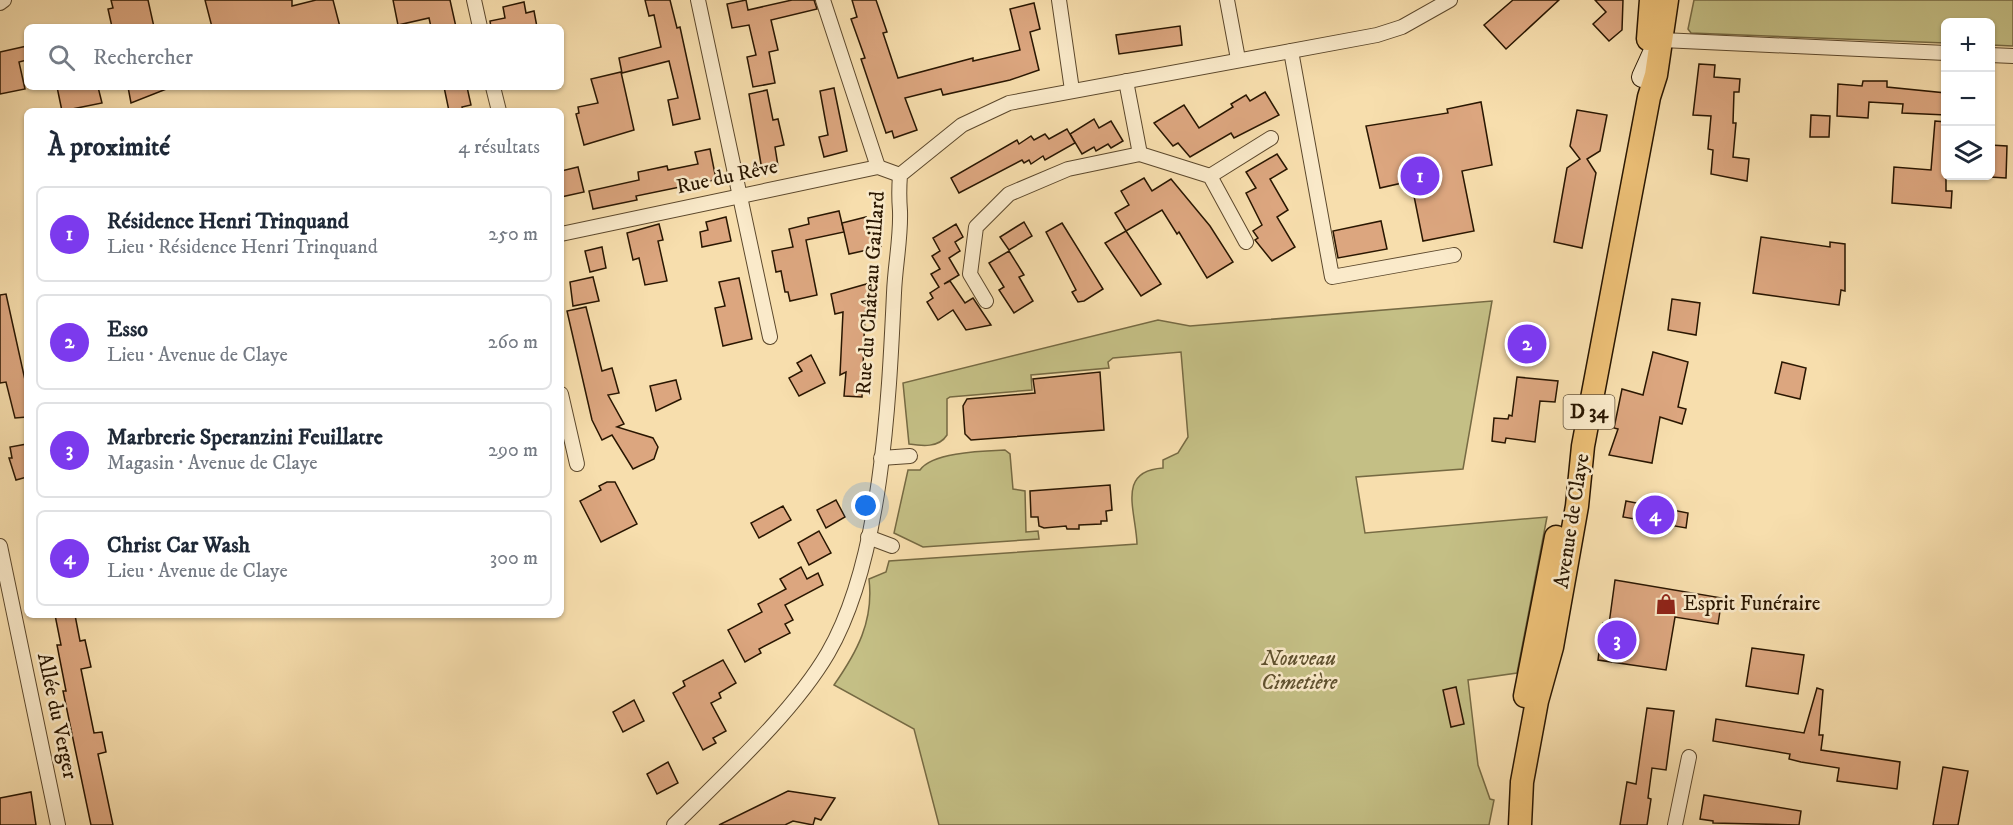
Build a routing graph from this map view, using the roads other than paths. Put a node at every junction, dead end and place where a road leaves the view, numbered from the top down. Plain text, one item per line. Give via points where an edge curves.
1 (4, 0) edge
2 (474, 0) edge
3 (698, 0) edge
4 (823, 0) edge
5 (1059, 0) edge
6 (1227, 0) edge
7 (1450, 0) edge
8 (1651, 0) edge
9 (1660, 0) edge
10 (1667, 0) edge
11 (0, 3) edge
12 (479, 24) edge
13 (1662, 40) junction
14 (1291, 51) junction
15 (1941, 53) edge
16 (1995, 55) edge
17 (2013, 56) edge
18 (1238, 59) junction
19 (1642, 77) junction
20 (1126, 81) junction
21 (494, 90) edge
22 (1072, 90) junction
23 (498, 108) edge
24 (1271, 138) dead end
25 (1140, 154) junction
26 (878, 167) junction
27 (900, 175) junction
28 (1210, 176) junction
29 (741, 195) junction
30 (564, 233) edge
31 (1246, 242) dead end
32 (1454, 255) dead end
33 (987, 301) dead end
34 (770, 337) dead end
35 (564, 407) edge
36 (910, 456) dead end
37 (881, 458) junction
38 (577, 464) dead end
39 (868, 537) junction
40 (0, 546) edge
41 (892, 546) dead end
42 (1689, 758) dead end
43 (58, 825) edge
44 (674, 825) edge
45 (1504, 825) edge
46 (1520, 825) edge
47 (1675, 825) edge

1 - 11 street
2 - 12 street
3 - 29 street
4 - 26 street
5 - 22 street
6 - 18 street
7 - 14 street, Rue du Château Gaillard via 1402,27
8 - 19 main road, Avenue de Claye / D 34
9 - 13 main road, Avenue de Claye / D 34 via 1658,34
10 - 13 main road, Avenue de Claye / D 34
13 - 15 street
13 - 19 main road, Avenue de Claye / D 34
13 - 46 main road, Avenue de Claye / D 34 via 1583,446 1577,506 1552,647 1522,782
14 - 18 street, Rue du Château Gaillard
14 - 32 street via 1332,277
16 - 17 street
18 - 20 street, Rue du Château Gaillard
19 - 45 main road, Avenue de Claye / D 34 via 1598,324 1538,622
20 - 22 street, Rue du Château Gaillard
20 - 25 street
21 - 23 street
22 - 27 street, Rue du Château Gaillard via 1009,103 981,114 944,137
24 - 28 street
25 - 28 street
25 - 33 street via 1068,168 1009,194 976,227 970,274
26 - 27 street
26 - 29 street, Rue du Rêve
27 - 37 street, Rue du Château Gaillard
28 - 31 street
29 - 30 street, Rue du Rêve
29 - 34 street
35 - 38 street
36 - 37 street
37 - 39 street, Rue du Château Gaillard
39 - 41 street
39 - 44 street, Rue du Château Gaillard via 844,619 829,652 807,684 740,760
40 - 43 street, Allée du Verger
42 - 47 street

